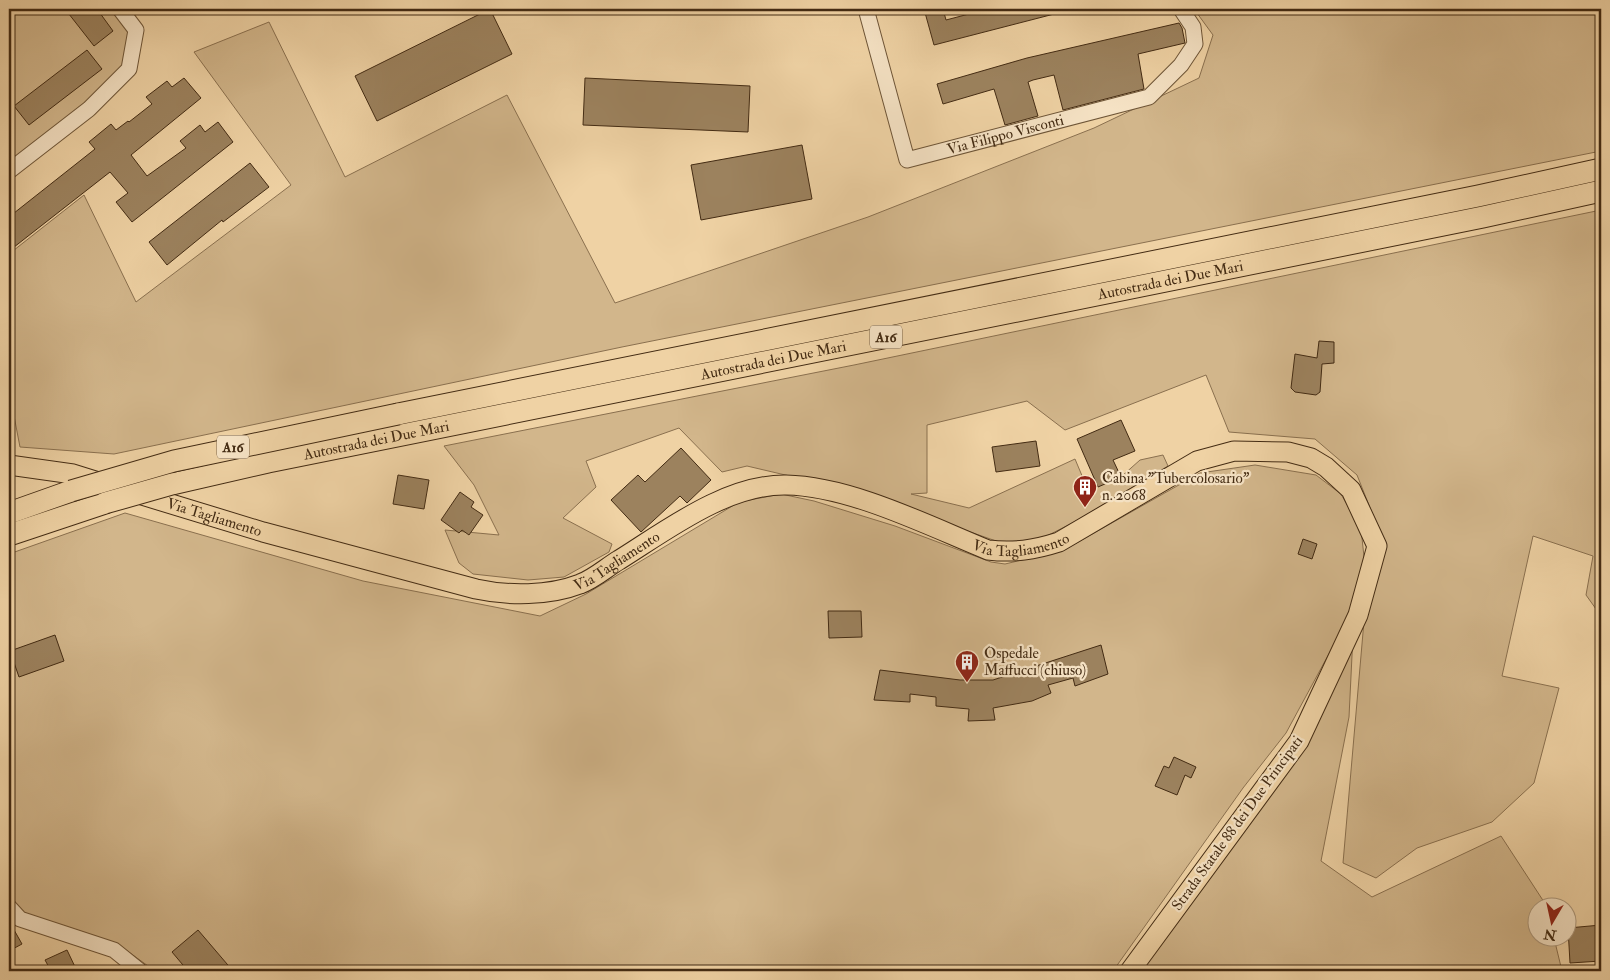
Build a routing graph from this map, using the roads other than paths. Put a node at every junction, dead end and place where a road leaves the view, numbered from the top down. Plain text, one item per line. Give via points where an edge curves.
1 (120, 9) edge
2 (866, 9) edge
3 (1181, 9) edge
4 (1601, 169) edge
5 (9, 171) edge
6 (1601, 190) edge
7 (1197, 462) joint
8 (9, 466) edge
9 (9, 513) edge
10 (9, 535) edge
11 (9, 907) edge
12 (140, 971) edge
13 (1130, 971) edge

1 - 5 street via 136,30 129,69 89,109
2 - 3 street, Via Filippo Visconti via 907,160 1149,97 1181,65 1195,44 1192,27
4 - 9 highway, Autostrada dei Due Mari / A16, bridge via 174,461
6 - 10 highway, Autostrada dei Due Mari / A16, bridge via 1482,217 277,460 172,484
7 - 8 main road, Via Tagliamento via 1059,542 1034,550 1010,552 988,550 849,495 786,485 736,493 694,513 582,583 548,592 490,592 263,532 74,474
7 - 13 main road, Strada Statale 88 dei Due Principati via 1234,451 1288,452 1311,458 1351,490 1377,546 1358,616 1299,741
11 - 12 street via 20,919 114,950

